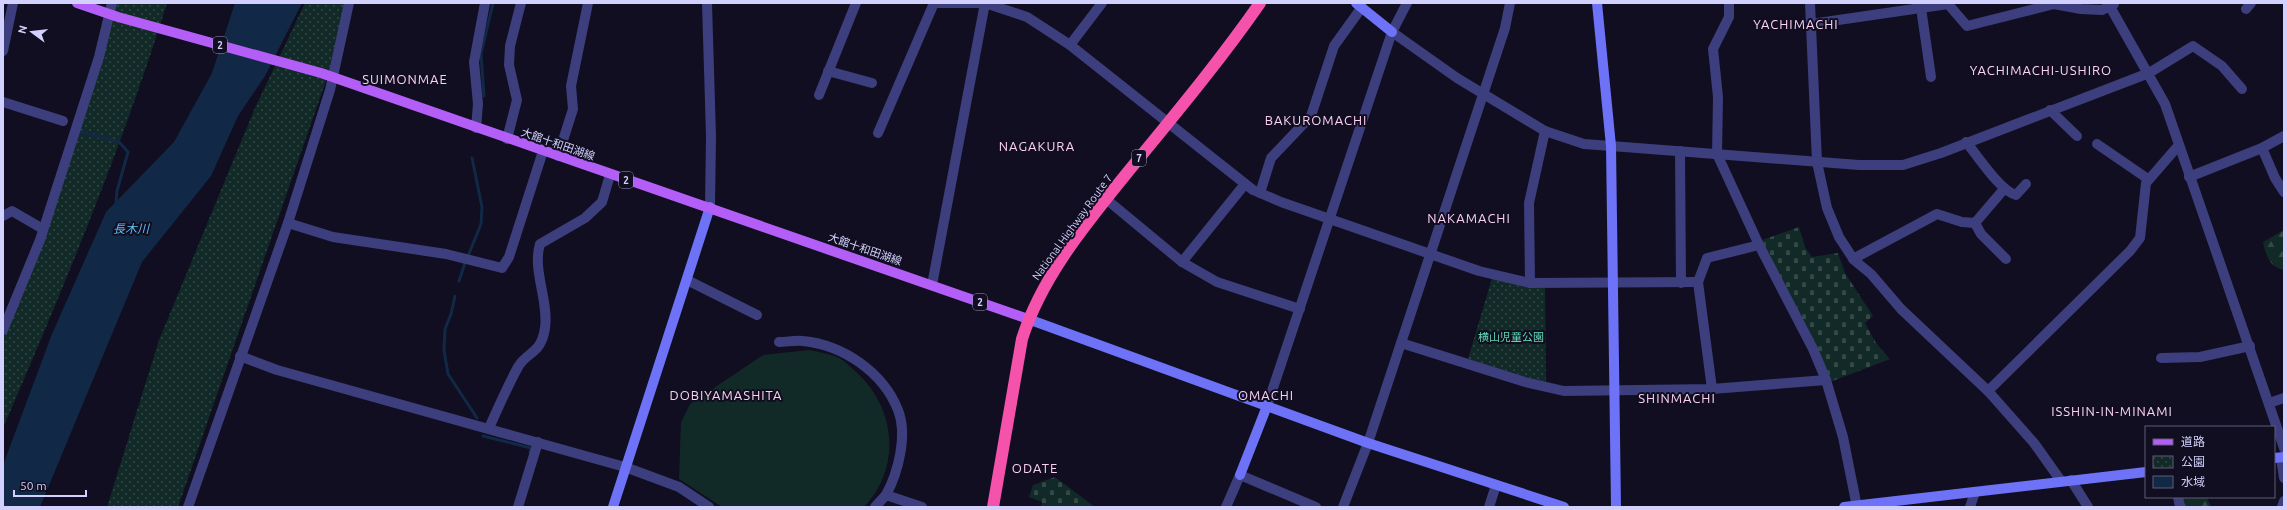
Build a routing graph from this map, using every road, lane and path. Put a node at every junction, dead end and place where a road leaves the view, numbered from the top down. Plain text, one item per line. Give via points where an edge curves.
1 (13, 3) edge
2 (77, 3) edge
3 (112, 3) edge
4 (349, 3) edge
5 (485, 3) edge
6 (521, 3) edge
7 (588, 3) edge
8 (707, 3) edge
9 (856, 3) edge
10 (934, 3) edge
11 (985, 3) edge
12 (1102, 3) edge
13 (1260, 3) edge
14 (1407, 3) edge
15 (1510, 3) edge
16 (1597, 3) edge
17 (1729, 3) edge
18 (1810, 3) edge
19 (1948, 3) edge
20 (2111, 4) edge
21 (1359, 5) edge
22 (1921, 8) junction
23 (114, 15) junction
24 (1811, 24) junction
25 (1392, 32) junction
26 (1070, 44) junction
27 (3, 51) edge
28 (828, 71) junction
29 (2149, 73) junction
30 (1931, 76) dead end
31 (333, 78) junction
32 (872, 84) dead end
33 (2242, 89) dead end
34 (1484, 93) junction
35 (819, 95) dead end
36 (3, 102) edge
37 (2050, 110) junction
38 (63, 121) dead end
39 (1168, 122) junction
40 (476, 128) junction
41 (1545, 131) junction
42 (878, 133) dead end
43 (2077, 136) dead end
44 (2284, 136) edge
45 (507, 139) junction
46 (1966, 142) junction
47 (2097, 144) dead end
48 (1611, 146) junction
49 (2178, 146) junction
50 (2262, 148) junction
51 (543, 151) junction
52 (1680, 151) junction
53 (1717, 154) junction
54 (558, 156) junction
55 (1817, 162) junction
56 (610, 174) junction
57 (2189, 177) junction
58 (2148, 179) junction
59 (1245, 184) junction
60 (2026, 184) dead end
61 (2004, 189) junction
62 (2284, 192) edge
63 (1260, 193) junction
64 (1106, 199) junction
65 (710, 207) junction
66 (3, 216) edge
67 (1329, 218) junction
68 (1975, 222) junction
69 (288, 223) junction
70 (43, 229) junction
71 (1759, 245) junction
72 (1430, 253) junction
73 (2006, 258) dead end
74 (1853, 259) junction
75 (1182, 262) junction
76 (687, 280) junction
77 (1698, 282) junction
78 (1530, 283) junction
79 (1681, 283) junction
80 (1613, 284) junction
81 (932, 285) junction
82 (1300, 309) junction
83 (757, 315) dead end
84 (1028, 319) junction
85 (3, 328) edge
86 (779, 342) dead end
87 (1401, 343) junction
88 (2250, 346) junction
89 (240, 356) junction
90 (2161, 358) dead end
91 (1826, 380) junction
92 (1712, 389) junction
93 (1614, 391) junction
94 (1988, 391) junction
95 (2284, 398) edge
96 (2269, 403) junction
97 (1267, 406) junction
98 (2274, 426) edge
99 (489, 428) junction
100 (2275, 429) edge
101 (538, 442) junction
102 (1368, 444) junction
103 (2281, 455) edge
104 (625, 467) junction
105 (2145, 472) edge
106 (1240, 475) junction
107 (2284, 478) edge
108 (2066, 481) junction
109 (1496, 485) junction
110 (1975, 492) junction
111 (886, 495) junction
112 (2284, 501) edge
113 (1542, 504) edge
114 (1857, 506) edge
115 (188, 507) edge
116 (518, 507) edge
117 (612, 507) edge
118 (709, 507) edge
119 (875, 507) edge
120 (922, 507) edge
121 (993, 507) edge
122 (1226, 507) edge
123 (1316, 507) edge
124 (1343, 507) edge
125 (1489, 507) edge
126 (1564, 507) edge
127 (1616, 507) edge
128 (1844, 507) edge
129 (1970, 507) edge
130 (2088, 507) edge
131 (2282, 507) edge

1 - 27 street
2 - 23 main road, 大館十和田湖線 / 2
3 - 23 street
4 - 31 street
5 - 40 street via 474,62 478,104
6 - 45 street via 510,46 509,65 516,100
7 - 54 street via 571,86 573,109
8 - 65 street via 711,136
9 - 28 street
10 - 11 street
10 - 42 street
11 - 26 street via 1027,17
11 - 81 street
12 - 26 street
13 - 39 highway, National Highway Route 7 / 7
14 - 25 street
15 - 34 street via 1505,28
16 - 48 street
17 - 53 street via 1729,16 1713,49 1718,97
18 - 24 street
19 - 20 street via 1967,26 2054,4 2102,10
19 - 22 street
20 - 29 street
21 - 25 street
21 - 63 street via 1334,46 1311,116 1271,158
22 - 24 street
22 - 30 street
23 - 31 main road, 大館十和田湖線 / 2
23 - 70 street
24 - 55 street
25 - 34 street via 1457,78
25 - 67 street
26 - 39 street
28 - 32 street
28 - 35 street
29 - 33 street via 2193,46 2222,66
29 - 37 street
29 - 49 street via 2165,104
31 - 40 main road, 大館十和田湖線 / 2
31 - 69 street
34 - 41 street
34 - 72 street
36 - 38 street
37 - 43 street
37 - 46 street
39 - 59 street
39 - 64 highway, National Highway Route 7 / 7
40 - 45 main road, 大館十和田湖線 / 2
41 - 48 street via 1584,144
41 - 78 street via 1529,203
44 - 50 street
45 - 51 main road, 大館十和田湖線 / 2
46 - 55 street via 1903,165
46 - 61 street
47 - 58 street
48 - 52 street
48 - 80 street
49 - 57 street
49 - 58 street
50 - 57 street
50 - 62 street
51 - 54 main road, 大館十和田湖線 / 2
51 - 69 street via 509,257 502,268 446,254 333,237
52 - 53 street
52 - 79 street
53 - 55 street
53 - 71 street
54 - 56 main road, 大館十和田湖線 / 2
55 - 74 street via 1827,208 1838,237
56 - 65 main road, 大館十和田湖線 / 2
56 - 99 street via 602,202 585,218 540,244 538,253 546,310 541,344 519,365
57 - 88 street
58 - 94 street via 2140,238 2130,251
59 - 63 street
59 - 75 street
60 - 61 street via 2016,195
61 - 68 street
63 - 67 street
64 - 75 street
64 - 84 highway, National Highway Route 7 / 7 via 1044,286
65 - 76 street
65 - 81 main road, 大館十和田湖線 / 2
66 - 70 street via 12,210
67 - 72 street
67 - 82 street
68 - 73 street via 1981,234
68 - 74 street via 1970,224 1937,214
69 - 89 street
70 - 85 street
71 - 77 street via 1707,258
71 - 91 street via 1803,329
72 - 78 street via 1479,271
72 - 87 street
74 - 94 street via 1871,274 1901,309
75 - 82 street via 1217,282
76 - 83 street
76 - 104 street
77 - 79 street
77 - 92 street
78 - 80 street
79 - 80 street
80 - 93 street
81 - 84 main road, 大館十和田湖線 / 2
82 - 97 street
84 - 97 street
84 - 121 highway, National Highway Route 7 / 7 via 1022,339
86 - 111 street via 802,341 838,350 858,362 888,391 898,411 902,442 896,472
87 - 93 street via 1525,382 1564,391
87 - 102 street
88 - 90 street via 2200,357
88 - 96 street
89 - 99 street via 277,370
89 - 115 street
91 - 92 street
91 - 114 street via 1843,437
92 - 93 street
93 - 127 street
94 - 108 street
95 - 96 street
96 - 98 street
97 - 102 street
97 - 106 street
99 - 101 street
100 - 103 street
101 - 104 street
101 - 116 street
102 - 109 street
102 - 124 street
103 - 107 street
104 - 117 street
104 - 118 street via 678,487
105 - 108 street
106 - 122 street
106 - 123 street
108 - 110 street
108 - 130 street
109 - 113 street
109 - 125 street
110 - 114 street
110 - 129 street
111 - 119 street
111 - 120 street
112 - 131 street
113 - 126 street
114 - 128 street

